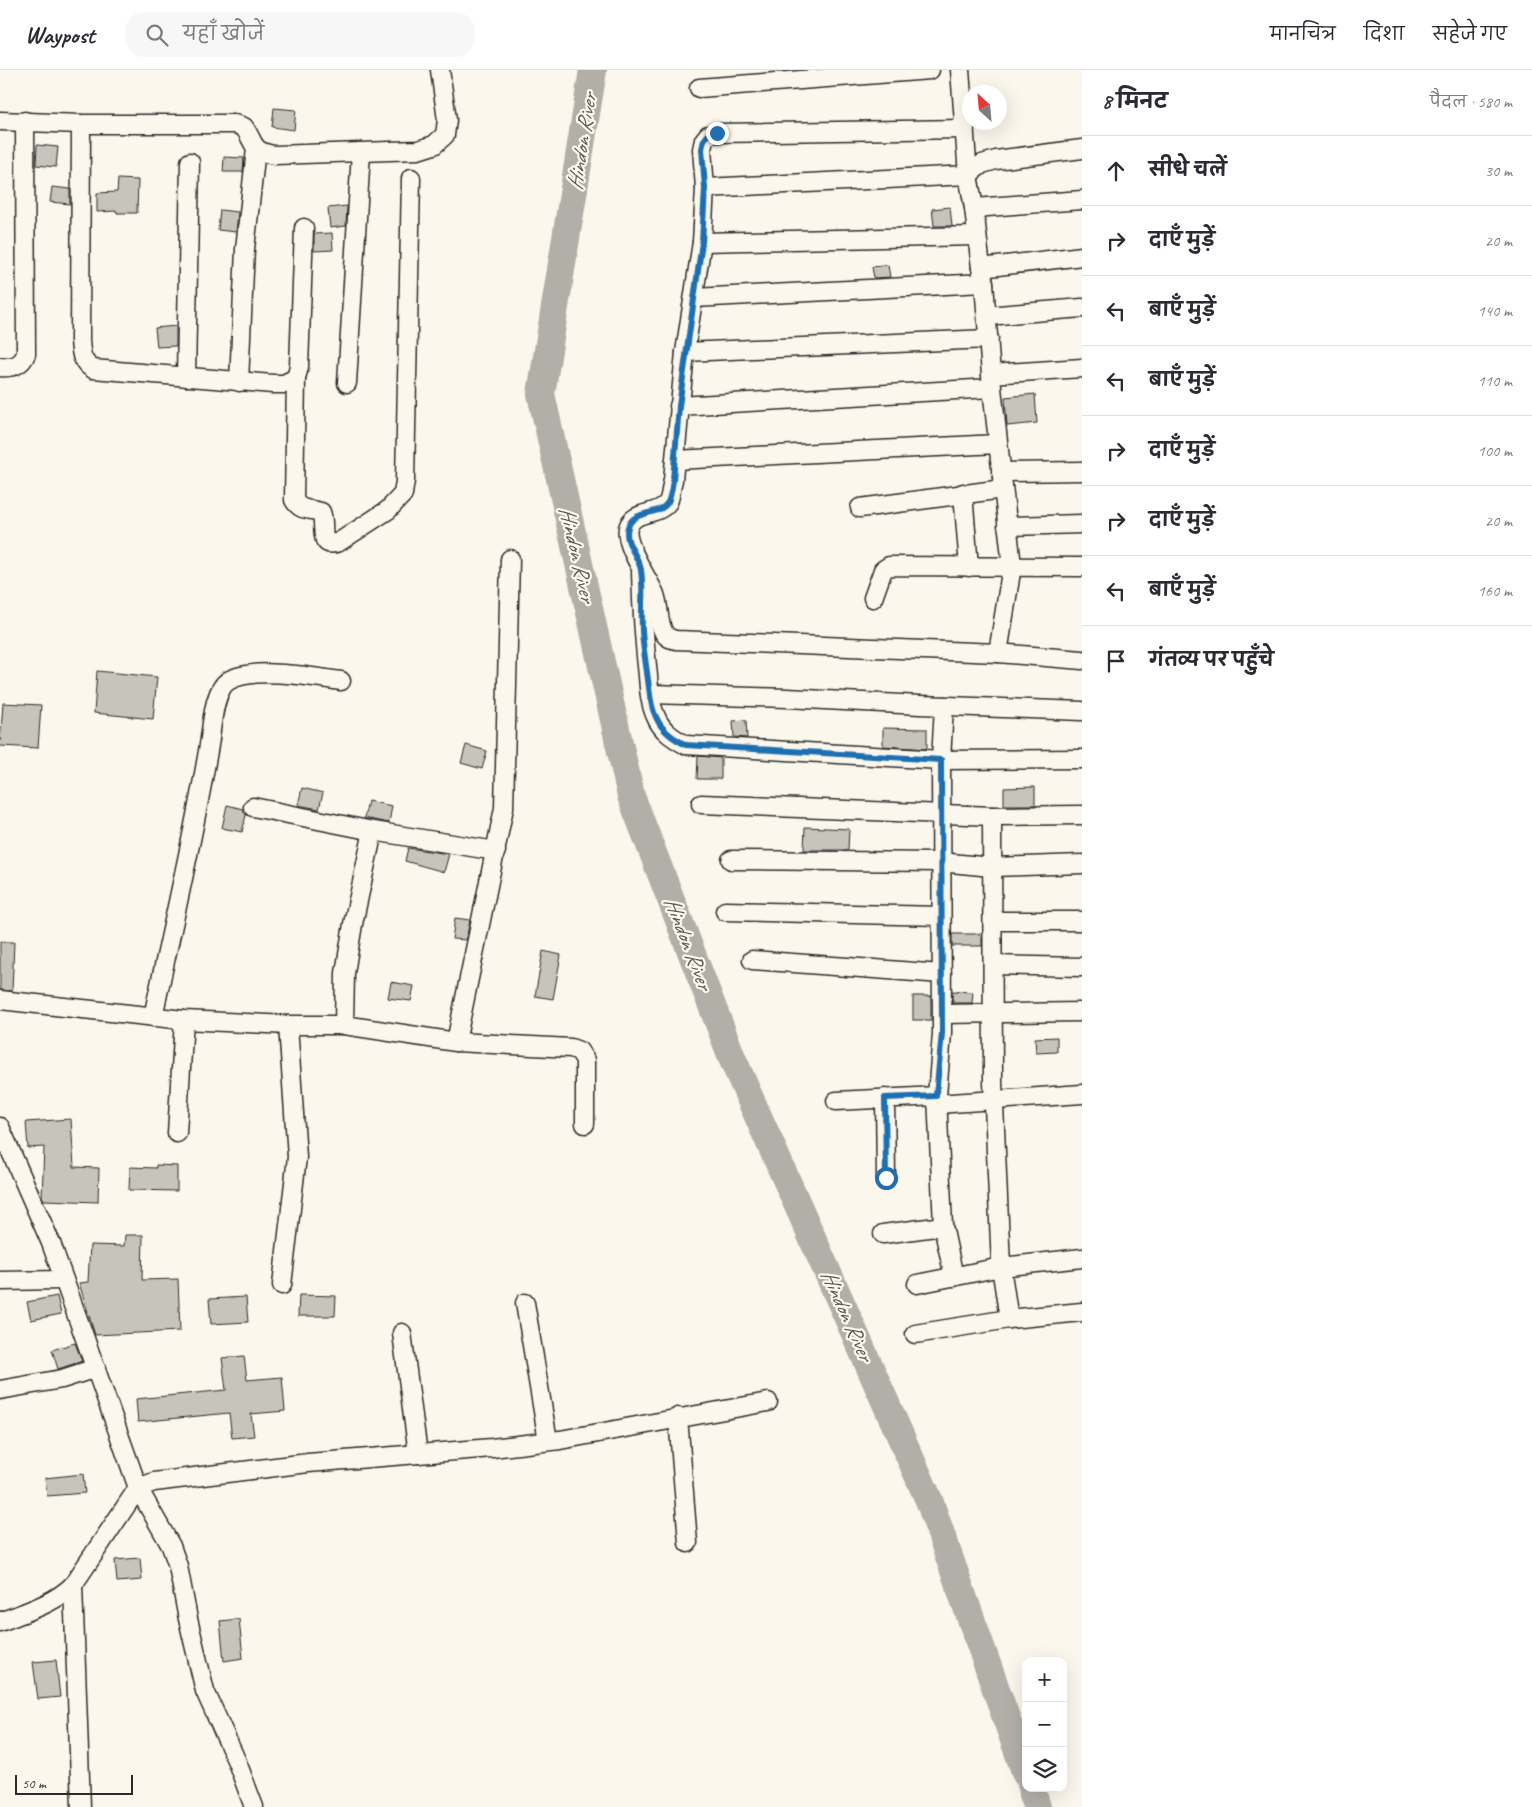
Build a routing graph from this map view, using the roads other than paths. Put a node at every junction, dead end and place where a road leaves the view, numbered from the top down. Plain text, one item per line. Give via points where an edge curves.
1 (440, 70) edge
2 (930, 70) edge
3 (960, 70) edge
4 (700, 88) dead end
5 (962, 94) edge
6 (0, 121) edge
7 (25, 121) junction
8 (81, 124) junction
9 (962, 129) edge
10 (965, 130) edge
11 (256, 149) junction
12 (1082, 149) edge
13 (361, 152) junction
14 (190, 162) dead end
15 (968, 175) junction
16 (411, 178) dead end
17 (705, 188) junction
18 (1082, 200) edge
19 (974, 208) junction
20 (304, 228) dead end
21 (977, 236) junction
22 (702, 242) junction
23 (1082, 256) edge
24 (982, 276) junction
25 (694, 298) junction
26 (1082, 308) edge
27 (987, 316) junction
28 (989, 339) junction
29 (686, 352) junction
30 (0, 367) edge
31 (1082, 368) edge
32 (186, 377) junction
33 (296, 378) junction
34 (992, 381) junction
35 (239, 382) junction
36 (347, 383) dead end
37 (679, 406) junction
38 (998, 444) junction
39 (675, 460) junction
40 (1082, 471) edge
41 (1002, 480) junction
42 (963, 493) junction
43 (860, 508) dead end
44 (1082, 524) edge
45 (1007, 526) junction
46 (510, 559) dead end
47 (1012, 566) junction
48 (969, 567) junction
49 (1082, 567) edge
50 (641, 568) junction
51 (873, 598) dead end
52 (998, 653) junction
53 (1082, 660) edge
54 (341, 680) dead end
55 (650, 694) junction
56 (944, 706) junction
57 (1082, 711) edge
58 (1082, 759) edge
59 (941, 760) junction
60 (701, 804) dead end
61 (253, 807) dead end
62 (941, 813) junction
63 (1082, 815) edge
64 (992, 816) junction
65 (373, 831) junction
66 (496, 851) junction
67 (731, 860) dead end
68 (940, 862) junction
69 (1082, 864) edge
70 (992, 867) junction
71 (725, 912) dead end
72 (941, 916) junction
73 (992, 921) junction
74 (1082, 921) edge
75 (752, 960) dead end
76 (993, 965) junction
77 (1082, 966) edge
78 (942, 974) junction
79 (0, 1000) edge
80 (993, 1012) junction
81 (1082, 1012) edge
82 (942, 1014) junction
83 (153, 1017) junction
84 (184, 1020) junction
85 (288, 1025) junction
86 (344, 1025) junction
87 (456, 1042) junction
88 (1082, 1094) edge
89 (885, 1098) junction
90 (937, 1100) junction
91 (993, 1100) junction
92 (836, 1101) dead end
93 (585, 1124) dead end
94 (0, 1127) edge
95 (177, 1133) dead end
96 (886, 1178) dead end
97 (943, 1226) junction
98 (883, 1234) dead end
99 (1082, 1258) edge
100 (1001, 1267) junction
101 (954, 1276) junction
102 (63, 1280) junction
103 (0, 1281) edge
104 (917, 1284) dead end
105 (282, 1285) dead end
106 (525, 1302) dead end
107 (1082, 1312) edge
108 (1009, 1319) junction
109 (402, 1333) dead end
110 (915, 1334) dead end
111 (96, 1368) junction
112 (0, 1390) edge
113 (768, 1402) dead end
114 (678, 1417) junction
115 (548, 1441) junction
116 (418, 1454) junction
117 (138, 1488) junction
118 (688, 1543) dead end
119 (73, 1585) junction
120 (0, 1622) edge
121 (81, 1807) edge
122 (254, 1807) edge

1 - 13 street via 445,135 434,145 418,150
2 - 4 street
3 - 5 street
6 - 7 street
7 - 8 street
7 - 30 street via 26,354 16,366
8 - 11 street via 235,124 244,127
8 - 32 street via 81,356 88,366 100,371
9 - 17 street via 708,135 702,149
10 - 15 street
11 - 13 street via 275,155
11 - 35 street via 245,249
12 - 15 street via 996,160 982,164
13 - 36 street
14 - 32 street
15 - 17 street
15 - 19 street
16 - 33 street via 403,494 388,510 332,545 323,537 321,512 306,510 294,500
17 - 22 street
18 - 19 street
19 - 21 street
20 - 33 street
21 - 22 street
21 - 24 street
22 - 25 street
23 - 24 street
24 - 25 street
24 - 27 street
25 - 29 street
26 - 27 street
27 - 28 street
28 - 29 street
28 - 34 street
29 - 37 street
31 - 34 street
32 - 35 street
33 - 35 street via 284,384
34 - 37 street
34 - 38 street
37 - 39 street
38 - 39 street
38 - 41 street
39 - 50 street via 669,500 665,506 631,520 627,530 628,540
40 - 41 street
41 - 42 street
41 - 45 street
42 - 43 street
42 - 48 street
44 - 45 street
45 - 47 street
46 - 66 street via 504,808
47 - 48 street
47 - 49 street
47 - 52 street
48 - 51 street via 890,566 883,570
50 - 52 street via 658,602 662,631 668,638 676,640
50 - 55 street via 642,632
52 - 53 street
54 - 83 street via 266,674 229,680 221,688
55 - 56 street
55 - 59 street via 656,718 663,729 686,745
56 - 57 street
56 - 59 street
58 - 59 street
59 - 62 street
60 - 62 street
61 - 65 street
62 - 64 street
62 - 68 street
63 - 64 street
64 - 70 street
65 - 66 street
65 - 86 street via 345,974
66 - 87 street
67 - 68 street
68 - 70 street
68 - 72 street
69 - 70 street
70 - 73 street
71 - 72 street
72 - 78 street
73 - 74 street
73 - 76 street
75 - 78 street
76 - 77 street
76 - 80 street
78 - 82 street
79 - 83 street
80 - 81 street
80 - 82 street
80 - 91 street
82 - 90 street
83 - 84 street
84 - 85 street
84 - 95 street
85 - 86 street
85 - 105 street via 297,1156
86 - 87 street
87 - 93 street via 579,1051 585,1060
88 - 91 street
89 - 90 street
89 - 92 street
89 - 96 street
90 - 91 street
90 - 97 street
91 - 100 street
94 - 102 street via 51,1243
97 - 98 street
97 - 101 street
99 - 100 street
100 - 101 street
100 - 108 street
101 - 104 street
102 - 103 street
102 - 111 street
106 - 115 street
107 - 108 street
108 - 110 street
109 - 116 street
111 - 112 street via 62,1379
111 - 117 street
113 - 114 street
114 - 115 street
114 - 118 street
115 - 116 street
116 - 117 street via 298,1464 154,1482
117 - 119 street
117 - 122 street via 171,1546 205,1690
119 - 120 street via 61,1596
119 - 121 street

